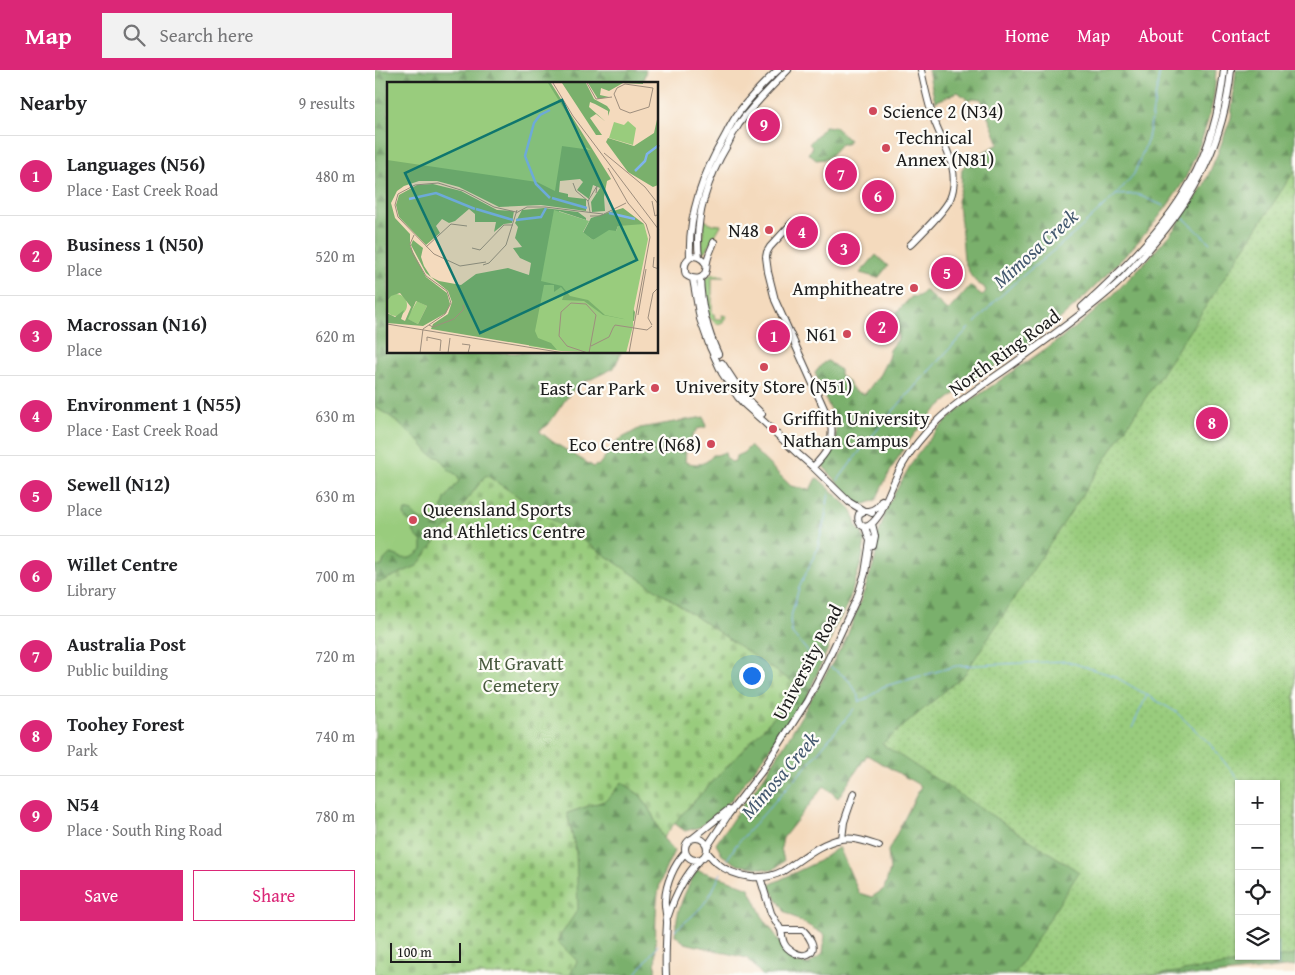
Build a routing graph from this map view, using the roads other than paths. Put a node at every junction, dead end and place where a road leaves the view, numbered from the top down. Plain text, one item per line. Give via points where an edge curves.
1 (778, 70) edge
2 (788, 70) edge
3 (921, 70) edge
4 (1224, 70) edge
5 (1231, 70) edge
6 (1220, 116) junction
7 (793, 222) dead end
8 (1150, 243) junction
9 (910, 245) dead end
10 (690, 257) junction
11 (700, 257) junction
12 (706, 264) junction
13 (696, 278) junction
14 (813, 467) junction
15 (849, 502) junction
16 (866, 511) junction
17 (858, 517) junction
18 (873, 522) junction
19 (865, 527) junction
20 (865, 571) junction
21 (854, 793) dead end
22 (740, 799) junction
23 (693, 838) junction
24 (842, 839) junction
25 (879, 846) dead end
26 (685, 853) junction
27 (704, 854) junction
28 (759, 877) junction
29 (667, 920) junction
30 (781, 930) junction
31 (664, 975) edge

1 - 10 street via 739,112 715,153 698,198
2 - 11 street via 738,126 718,161 703,200 698,240
3 - 9 street via 931,112 955,175 953,190 944,208
4 - 6 street
5 - 6 street
6 - 8 street via 1212,152 1194,190 1178,214
7 - 14 street via 770,247 766,258 775,300 831,424 830,445
8 - 16 street, North Ring Road via 1079,310 937,417 906,455 879,506
8 - 18 street, North Ring Road via 1116,285 938,420 903,464 881,512
10 - 11 street
10 - 13 street via 684,269 686,274
11 - 12 street
11 - 12 street via 715,242
12 - 13 street via 704,274
13 - 14 street via 709,331 724,367 749,402
13 - 14 street via 700,319 722,373 745,405
14 - 15 street
15 - 16 street
15 - 17 street
16 - 17 street
16 - 18 street via 873,516
17 - 19 street
18 - 19 street
18 - 20 street via 875,536
19 - 20 street, University Road via 870,541
20 - 22 street, University Road via 857,598 812,692
21 - 24 street
22 - 23 street, University Road
22 - 27 street, University Road
23 - 26 street via 686,843
23 - 27 street via 703,840
24 - 25 street
24 - 28 street via 800,858 783,871
26 - 27 street via 693,860
26 - 29 street, University Road via 667,885 664,901
27 - 28 street via 731,872
27 - 29 street, University Road via 679,887
28 - 30 street via 771,913
29 - 31 street, University Road
30 - 30 street via 803,930 812,941 810,953 789,950

